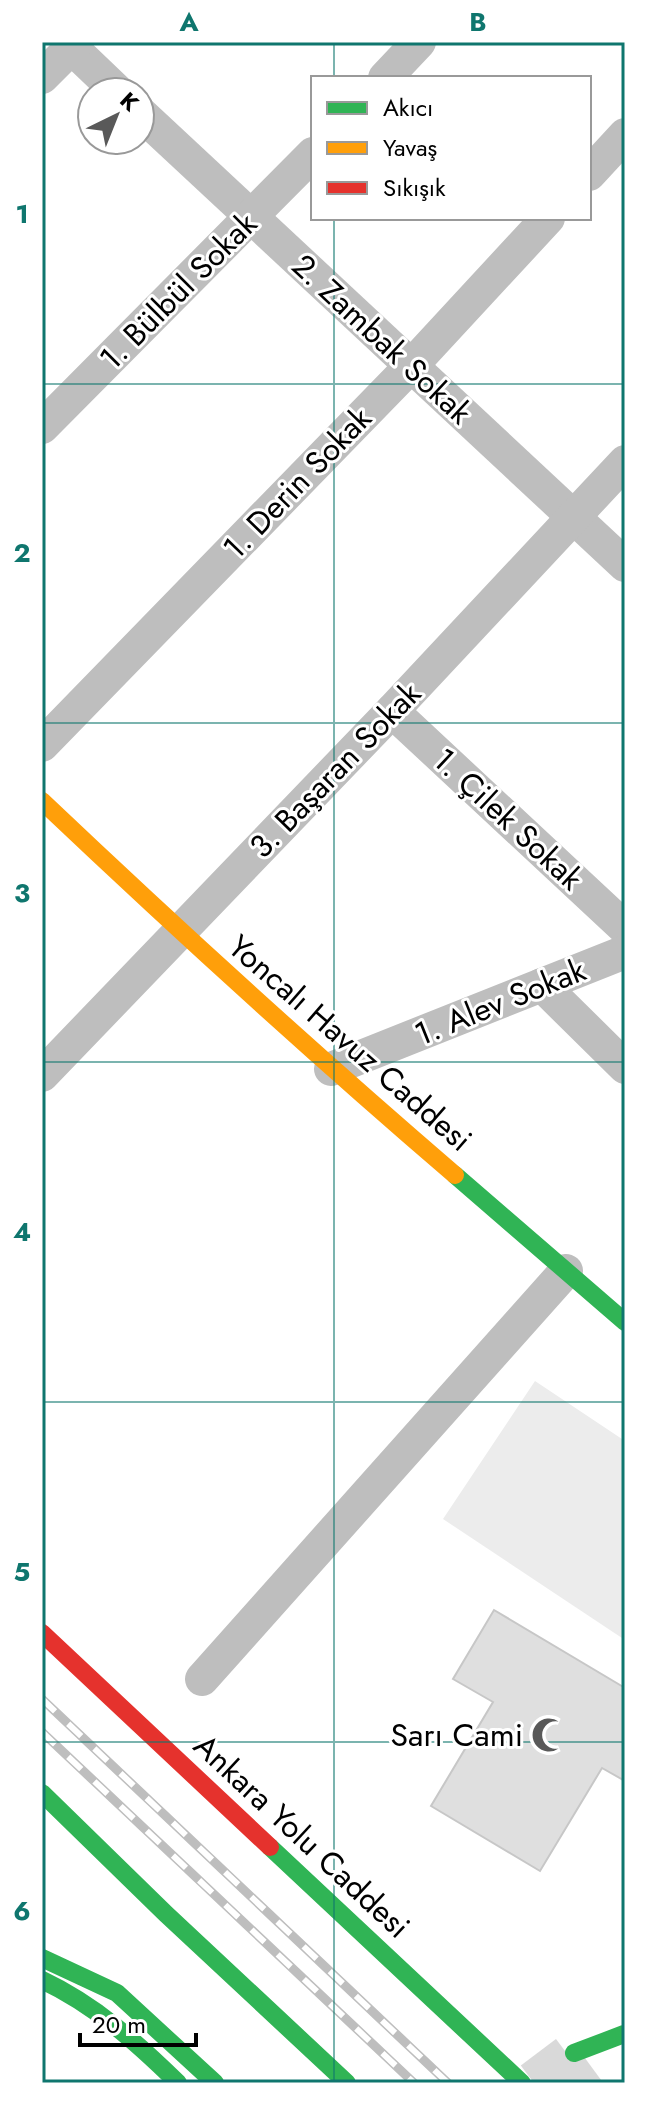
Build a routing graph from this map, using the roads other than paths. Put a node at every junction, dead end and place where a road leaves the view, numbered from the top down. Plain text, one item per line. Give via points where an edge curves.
1 (419, 42) edge
2 (74, 45) edge
3 (103, 76) edge
4 (387, 76) edge
5 (42, 77) edge
6 (156, 128) edge
7 (625, 135) edge
8 (311, 156) edge
9 (591, 172) edge
10 (251, 219) junction
11 (546, 220) edge
12 (412, 365) junction
13 (42, 427) edge
14 (625, 462) edge
15 (573, 518) junction
16 (625, 565) edge
17 (392, 711) junction
18 (42, 745) edge
19 (42, 801) edge
20 (625, 928) edge
21 (180, 932) junction
22 (625, 952) edge
23 (542, 985) junction
24 (625, 1067) edge
25 (331, 1069) junction
26 (42, 1075) edge
27 (566, 1271) junction
28 (625, 1322) edge
29 (42, 1633) edge
30 (202, 1679) dead end
31 (42, 1793) edge
32 (91, 1868) dead end
33 (166, 1914) junction
34 (42, 1958) edge
35 (42, 1980) edge
36 (624, 2034) edge
37 (574, 2053) tunnel mouth
38 (593, 2069) tunnel mouth
39 (178, 2083) edge
40 (215, 2083) edge
41 (347, 2083) edge
42 (522, 2083) edge

1 - 4 street
2 - 3 street
2 - 5 street
6 - 10 street, 2. Zambak Sokak
7 - 9 street
8 - 10 street, 1. Bülbül Sokak
10 - 12 street, 2. Zambak Sokak
10 - 13 street, 1. Bülbül Sokak
11 - 12 street, 1. Derin Sokak
12 - 15 street, 2. Zambak Sokak
12 - 18 street, 1. Derin Sokak
14 - 15 street, 3. Başaran Sokak
15 - 16 street, 2. Zambak Sokak
15 - 17 street, 3. Başaran Sokak
17 - 20 street, 1. Çilek Sokak
17 - 21 street, 3. Başaran Sokak
19 - 21 main road, Yoncalı Havuz Caddesi
21 - 25 main road, Yoncalı Havuz Caddesi
21 - 26 street, 3. Başaran Sokak
22 - 23 street, 1. Alev Sokak
23 - 24 street
23 - 25 street, 1. Alev Sokak
25 - 27 main road, Yoncalı Havuz Caddesi
27 - 28 main road, Yoncalı Havuz Caddesi
27 - 30 street
29 - 42 main road, Ankara Yolu Caddesi
31 - 33 main road
32 - 33 main road
33 - 41 main road
34 - 40 main road via 117,1993
35 - 39 main road via 71,1992 115,2025
36 - 37 main road
36 - 38 main road

